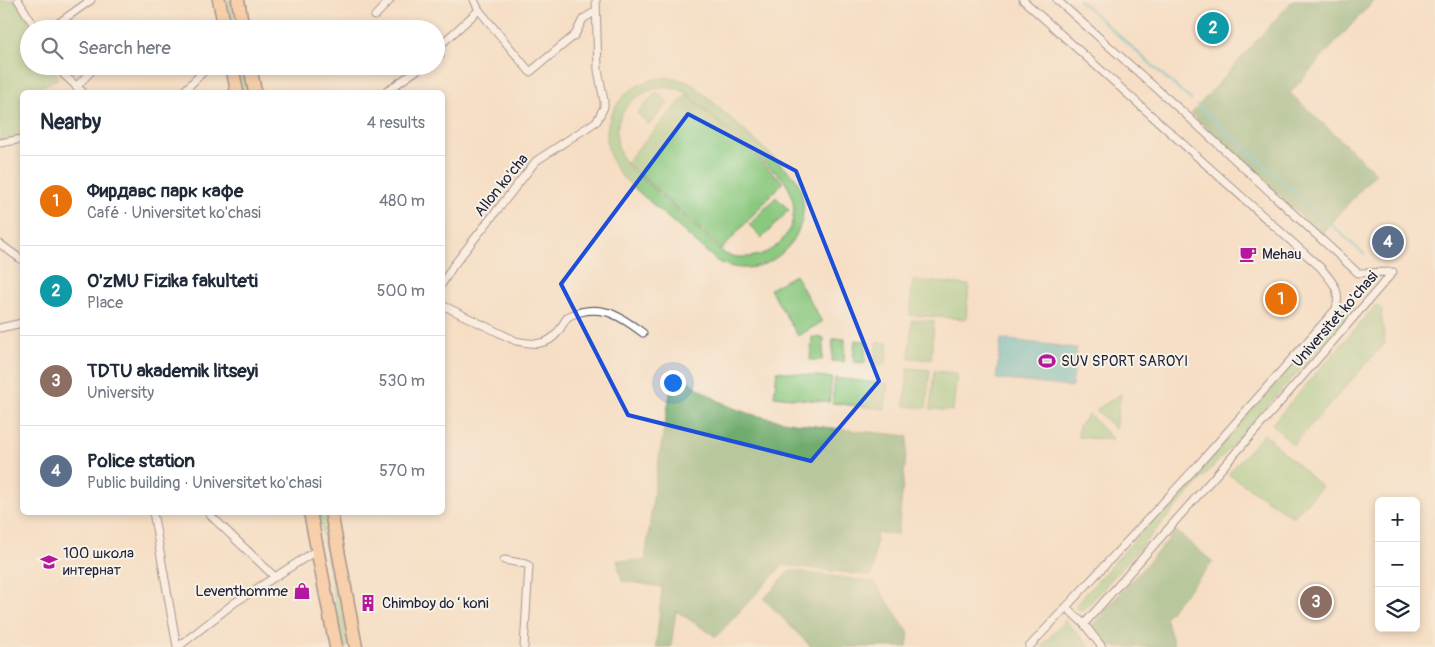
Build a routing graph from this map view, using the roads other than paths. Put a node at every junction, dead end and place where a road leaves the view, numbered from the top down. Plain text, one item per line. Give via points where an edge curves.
1 (18, 0) edge
2 (91, 0) edge
3 (219, 0) edge
4 (238, 0) edge
5 (390, 0) edge
6 (474, 0) edge
7 (596, 0) edge
8 (1023, 0) edge
9 (1057, 0) edge
10 (479, 10) junction
11 (596, 11) junction
12 (375, 16) dead end
13 (30, 20) edge
14 (63, 20) edge
15 (223, 20) edge
16 (241, 20) edge
17 (445, 41) edge
18 (64, 75) edge
19 (87, 75) edge
20 (200, 75) edge
21 (234, 75) edge
22 (252, 75) edge
23 (410, 75) edge
24 (76, 87) junction
25 (80, 90) edge
26 (185, 90) edge
27 (237, 90) edge
28 (255, 90) edge
29 (388, 90) edge
30 (20, 140) edge
31 (0, 143) edge
32 (0, 244) edge
33 (20, 259) edge
34 (445, 279) edge
35 (445, 306) edge
36 (20, 323) edge
37 (0, 328) edge
38 (643, 333) dead end
39 (154, 515) edge
40 (210, 515) edge
41 (311, 515) edge
42 (332, 515) edge
43 (317, 550) junction
44 (504, 560) dead end
45 (275, 577) junction
46 (1066, 607) junction
47 (1084, 624) junction
48 (177, 647) edge
49 (336, 647) edge
50 (356, 647) edge
51 (524, 647) edge
52 (1029, 647) edge
53 (1102, 647) edge

1 - 13 street
2 - 14 street
3 - 15 highway
4 - 16 highway
5 - 12 street
6 - 10 street
7 - 11 street
8 - 46 street, Universitet ko'chasi via 1321,268 1335,284 1338,298 1336,309
9 - 47 street, Universitet ko'chasi via 1358,273 1393,272
10 - 11 street via 530,72 575,35 583,19
10 - 17 street
11 - 34 street, Allon ko'cha via 598,70 604,101 602,114 597,121 536,161
18 - 24 street
19 - 24 street
20 - 26 street
21 - 27 highway
22 - 28 highway
23 - 29 street
24 - 25 street
30 - 31 street
32 - 33 street
35 - 38 street via 529,343 546,342 555,336 569,316 596,310 617,314
36 - 37 street
39 - 48 street
40 - 45 street
41 - 43 highway
42 - 50 highway
43 - 45 street
43 - 49 highway
44 - 51 street via 529,566
45 - 48 street via 234,603
46 - 47 street
46 - 52 street, Universitet ko'chasi
47 - 53 street

